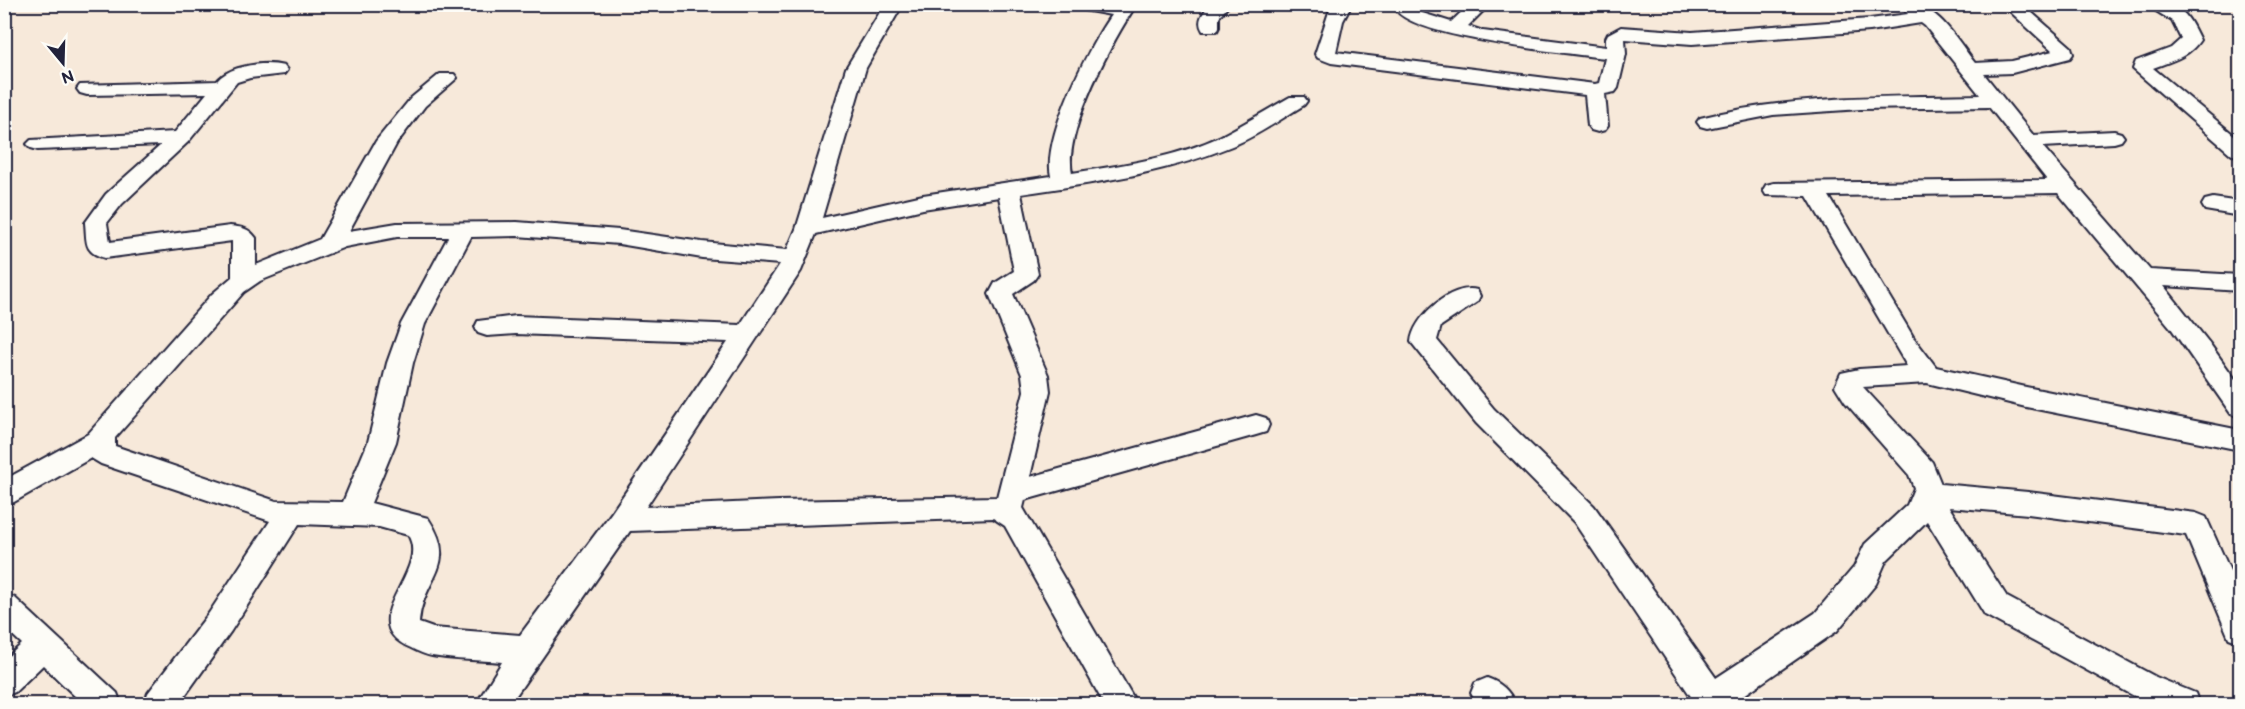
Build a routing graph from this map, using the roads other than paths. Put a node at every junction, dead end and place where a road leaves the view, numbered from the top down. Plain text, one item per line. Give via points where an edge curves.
1 (894, 4) edge
2 (1078, 4) edge
3 (1221, 4) edge
4 (1343, 4) edge
5 (1410, 4) edge
6 (1481, 4) edge
7 (1905, 4) edge
8 (2011, 4) edge
9 (2154, 4) edge
10 (1126, 8) edge
11 (1926, 17) junction
12 (1210, 27) dead end
13 (1455, 28) junction
14 (1616, 54) junction
15 (1971, 69) junction
16 (278, 70) dead end
17 (447, 78) dead end
18 (223, 87) junction
19 (87, 89) dead end
20 (1594, 90) junction
21 (1297, 101) dead end
22 (1996, 101) junction
23 (1707, 122) dead end
24 (2241, 124) edge
25 (1598, 126) dead end
26 (2215, 130) junction
27 (2114, 137) dead end
28 (181, 138) junction
29 (2028, 142) junction
30 (38, 144) dead end
31 (2241, 150) edge
32 (1064, 182) junction
33 (2064, 186) junction
34 (1814, 189) junction
35 (1774, 190) dead end
36 (1008, 191) junction
37 (2213, 205) dead end
38 (2241, 209) edge
39 (807, 229) junction
40 (463, 230) junction
41 (329, 244) junction
42 (796, 258) junction
43 (2142, 277) junction
44 (244, 280) junction
45 (2241, 283) edge
46 (1468, 296) dead end
47 (488, 327) dead end
48 (748, 334) junction
49 (1928, 374) junction
50 (2241, 407) edge
51 (1256, 425) dead end
52 (100, 440) junction
53 (2241, 440) edge
54 (4, 494) edge
55 (1925, 495) junction
56 (1010, 502) junction
57 (290, 514) junction
58 (352, 515) junction
59 (622, 520) junction
60 (4, 607) edge
61 (2241, 628) edge
62 (42, 645) junction
63 (528, 650) junction
64 (4, 682) edge
65 (1714, 704) edge
66 (105, 705) edge
67 (160, 705) edge
68 (492, 705) edge
69 (1121, 705) edge
70 (2183, 705) edge

1 - 39 street via 855,68
2 - 10 street
3 - 12 street via 1210,16
4 - 20 street via 1334,13 1325,54 1331,57
5 - 13 street via 1405,9 1412,16
6 - 13 street
7 - 11 street
8 - 15 street via 2063,54 2012,67
9 - 26 street via 2180,18 2191,40 2178,52 2144,65 2143,69
10 - 32 street via 1095,57 1067,131 1060,161
11 - 14 street via 1692,38 1621,33 1615,38
11 - 15 street
13 - 14 street via 1481,36
14 - 20 street via 1608,88
15 - 22 street
16 - 18 street via 239,74
17 - 41 street via 418,102 387,141
18 - 19 street
18 - 28 street
20 - 25 street
21 - 32 street via 1204,151
22 - 23 street via 1773,109
22 - 29 street
24 - 26 street
26 - 31 street
27 - 29 street
28 - 30 street
28 - 44 street via 100,215 96,223 99,247 116,249 239,234 244,238
29 - 33 street
32 - 36 street
33 - 34 street
33 - 43 street
34 - 35 street
34 - 49 street via 1905,344
36 - 39 street via 923,202
36 - 56 street via 1026,274 1001,294 1035,375 1037,391
37 - 38 street
39 - 42 street
40 - 41 street via 397,230
40 - 42 street via 517,229 619,237 702,250
40 - 58 street via 413,324 382,442
41 - 44 street
42 - 48 street
43 - 45 street
43 - 50 street
44 - 52 street via 221,300 168,363 105,428
46 - 65 street via 1428,324 1424,342 1485,416 1584,514
47 - 48 street
48 - 59 street
49 - 53 street
49 - 55 street via 1859,378 1850,380 1848,386 1922,470 1928,489
51 - 56 street via 1034,488
52 - 54 street
52 - 57 street via 101,451 111,458
55 - 61 street via 2028,503 2196,525
55 - 65 street via 1918,512 1875,553 1865,575 1826,622 1720,693
55 - 70 street via 1996,606
56 - 59 street via 993,507
56 - 69 street via 1015,518
57 - 58 street
57 - 67 street
58 - 63 street via 379,515 418,526 425,537 428,549 424,565 404,613 402,626 407,632 431,642
59 - 63 street
60 - 62 street
62 - 64 street
62 - 66 street
63 - 68 street

